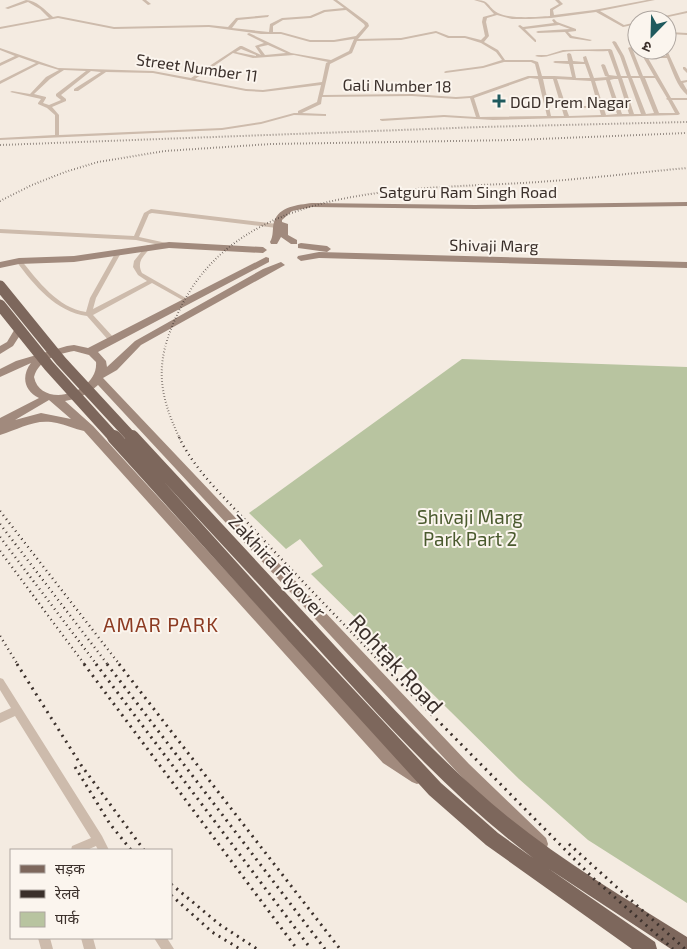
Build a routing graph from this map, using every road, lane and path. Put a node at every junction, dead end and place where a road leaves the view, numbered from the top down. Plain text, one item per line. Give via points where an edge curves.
1 (28, 0) edge
2 (144, 0) edge
3 (195, 0) edge
4 (335, 0) edge
5 (476, 0) edge
6 (557, 0) edge
7 (620, 0) edge
8 (653, 0) edge
9 (202, 1) edge
10 (149, 4) dead end
11 (6, 8) dead end
12 (346, 9) junction
13 (595, 10) junction
14 (497, 14) junction
15 (268, 16) dead end
16 (550, 16) junction
17 (52, 18) junction
18 (246, 18) junction
19 (513, 19) junction
20 (558, 23) junction
21 (272, 25) junction
22 (627, 25) edge
23 (0, 28) edge
24 (522, 28) junction
25 (229, 29) junction
26 (240, 30) junction
27 (566, 31) junction
28 (538, 32) dead end
29 (271, 33) junction
30 (356, 38) junction
31 (590, 40) dead end
32 (535, 41) dead end
33 (482, 42) junction
34 (614, 42) dead end
35 (269, 43) junction
36 (0, 49) edge
37 (232, 52) junction
38 (290, 54) junction
39 (569, 54) dead end
40 (19, 56) junction
41 (537, 56) dead end
42 (554, 56) dead end
43 (261, 57) junction
44 (585, 58) dead end
45 (331, 60) junction
46 (635, 60) edge
47 (647, 60) edge
48 (669, 60) edge
49 (504, 61) junction
50 (40, 62) junction
51 (555, 62) junction
52 (570, 62) junction
53 (587, 63) junction
54 (0, 65) edge
55 (603, 65) dead end
56 (684, 68) dead end
57 (64, 69) junction
58 (90, 70) junction
59 (106, 70) junction
60 (446, 72) dead end
61 (687, 72) edge
62 (538, 76) junction
63 (630, 77) junction
64 (642, 77) junction
65 (556, 78) junction
66 (617, 78) junction
67 (656, 78) junction
68 (192, 79) junction
69 (574, 79) junction
70 (608, 79) junction
71 (592, 80) junction
72 (687, 81) edge
73 (324, 82) junction
74 (680, 82) junction
75 (0, 83) edge
76 (76, 90) dead end
77 (12, 92) dead end
78 (543, 93) junction
79 (560, 94) junction
80 (687, 94) edge
81 (31, 95) junction
82 (322, 96) junction
83 (472, 97) junction
84 (668, 99) junction
85 (687, 99) edge
86 (48, 107) junction
87 (564, 108) junction
88 (602, 108) junction
89 (294, 114) junction
90 (644, 114) junction
91 (657, 114) junction
92 (324, 115) dead end
93 (620, 115) junction
94 (632, 115) junction
95 (604, 116) junction
96 (478, 117) junction
97 (549, 117) junction
98 (567, 117) junction
99 (382, 120) dead end
100 (57, 136) junction
101 (0, 139) edge
102 (687, 206) edge
103 (277, 226) junction
104 (0, 232) edge
105 (136, 238) junction
106 (274, 242) junction
107 (298, 244) junction
108 (169, 245) junction
109 (148, 247) junction
110 (119, 251) junction
111 (264, 255) junction
112 (687, 258) edge
113 (18, 261) junction
114 (292, 262) junction
115 (0, 265) edge
116 (687, 265) edge
117 (151, 281) junction
118 (0, 286) edge
119 (188, 301) junction
120 (0, 305) edge
121 (89, 314) junction
122 (18, 328) junction
123 (112, 340) junction
124 (0, 351) edge
125 (91, 351) junction
126 (47, 356) junction
127 (0, 373) edge
128 (100, 378) junction
129 (50, 398) junction
130 (23, 412) junction
131 (0, 422) edge
132 (17, 422) junction
133 (89, 430) junction
134 (0, 431) edge
135 (300, 631) junction
136 (0, 682) edge
137 (17, 710) junction
138 (0, 718) edge
139 (435, 789) junction
140 (98, 840) junction
141 (78, 849) edge
142 (103, 849) edge
143 (569, 873) junction
144 (687, 948) edge
145 (648, 949) edge

1 - 11 street
1 - 17 street
2 - 10 street
3 - 9 street
4 - 12 street
5 - 14 street via 485,2
6 - 16 street via 561,4 551,10
7 - 13 street
8 - 13 street
12 - 21 street via 324,11 312,17 282,19
12 - 30 street via 367,25
13 - 16 street
13 - 22 street
14 - 19 street
14 - 33 street via 485,17 487,36
15 - 18 street
16 - 19 street
16 - 20 street
17 - 23 street
17 - 25 street via 121,29 205,26
18 - 21 street
18 - 25 street via 237,19
19 - 24 street
20 - 24 street
20 - 27 street via 575,30
21 - 29 street
24 - 32 street
25 - 26 street
26 - 29 street
26 - 35 street
27 - 28 street
27 - 31 street via 571,37
29 - 30 street via 310,41
30 - 33 street via 401,39 436,32
30 - 45 street via 351,52
33 - 49 street via 497,51
34 - 63 street
35 - 38 street
35 - 43 street via 257,46
36 - 40 street, Street Number 11
37 - 43 street
37 - 43 street via 241,48
37 - 68 street
38 - 43 street
38 - 45 street
39 - 52 street
40 - 50 street, Street Number 11
40 - 54 street
41 - 66 street via 563,51 610,50
42 - 51 street
44 - 53 street
45 - 73 street
46 - 64 street
47 - 67 street
48 - 74 street
49 - 60 street
49 - 62 street via 536,62
50 - 57 street, Street Number 11
50 - 75 street
51 - 52 street
51 - 65 street
52 - 53 street
52 - 69 street
53 - 71 street
55 - 66 street via 608,76
56 - 61 street
57 - 58 street, Street Number 11
57 - 81 street via 48,78
58 - 59 street, Street Number 11
58 - 86 street via 58,94 64,100
59 - 68 street, Street Number 11 via 156,72
59 - 76 street
62 - 65 street, Gali Number 18
62 - 78 street
62 - 83 street, Gali Number 18
63 - 64 street, Gali Number 18
63 - 66 street, Gali Number 18
63 - 90 street
64 - 67 street, Gali Number 18
64 - 91 street
65 - 69 street, Gali Number 18
65 - 79 street
66 - 70 street, Gali Number 18
66 - 94 street
67 - 84 street
68 - 73 street, Street Number 11 via 260,91
69 - 71 street, Gali Number 18
70 - 71 street, Gali Number 18
70 - 93 street
71 - 88 street
72 - 74 street
73 - 82 street
74 - 80 street
77 - 81 street
78 - 79 street
78 - 97 street
79 - 87 street
81 - 86 street via 44,98 40,103
82 - 83 street, Gali Number 18
82 - 89 street via 319,103
83 - 96 street
84 - 85 street
84 - 91 street via 678,114
86 - 100 street via 57,115
87 - 88 street
87 - 98 street
88 - 95 street
89 - 92 street
89 - 100 street via 224,129
90 - 91 street
90 - 94 street
93 - 94 street
93 - 95 street
95 - 98 street
96 - 97 street via 493,120
96 - 99 street
97 - 98 street
100 - 101 street
102 - 103 main road, Satguru Ram Singh Road via 312,205 281,214
102 - 107 main road, Satguru Ram Singh Road via 476,211 312,209 288,216 283,224 284,236
103 - 105 street via 154,211 147,213
103 - 106 main road via 278,236
104 - 105 street
105 - 108 street
106 - 107 main road, Shivaji Marg via 284,240
106 - 111 main road
107 - 112 main road, Shivaji Marg via 319,249
107 - 114 main road via 304,252
108 - 109 main road
108 - 111 main road
109 - 110 main road
109 - 117 street via 136,267
110 - 113 main road via 74,259
110 - 121 street via 93,298
111 - 114 main road
111 - 119 main road
113 - 115 main road
113 - 121 street via 48,294 73,310
114 - 116 main road, Shivaji Marg via 319,255
114 - 128 main road via 266,271 138,344
117 - 119 street
117 - 121 street
118 - 135 main road, Zakhira Flyover, bridge via 61,361
119 - 123 main road
120 - 122 main road, Zakhira Flyover, bridge
121 - 123 street
122 - 124 main road via 10,344
122 - 135 main road, Zakhira Flyover, bridge via 48,366
123 - 125 main road
125 - 126 main road via 74,348
125 - 128 main road via 102,361
126 - 127 main road via 19,363
126 - 129 main road via 38,362 30,378 36,392
128 - 129 main road via 80,394
128 - 143 main road, Rohtak Road via 464,769
129 - 130 main road
129 - 133 main road
130 - 131 main road
130 - 132 main road
132 - 133 main road via 38,416
132 - 134 main road
133 - 139 main road via 388,758
135 - 139 main road, Zakhira Flyover
135 - 143 main road, Zakhira Flyover via 502,824
136 - 137 street
137 - 138 street
137 - 140 street
139 - 145 main road via 492,839
140 - 141 street
140 - 142 street
143 - 144 main road, Rohtak Road

